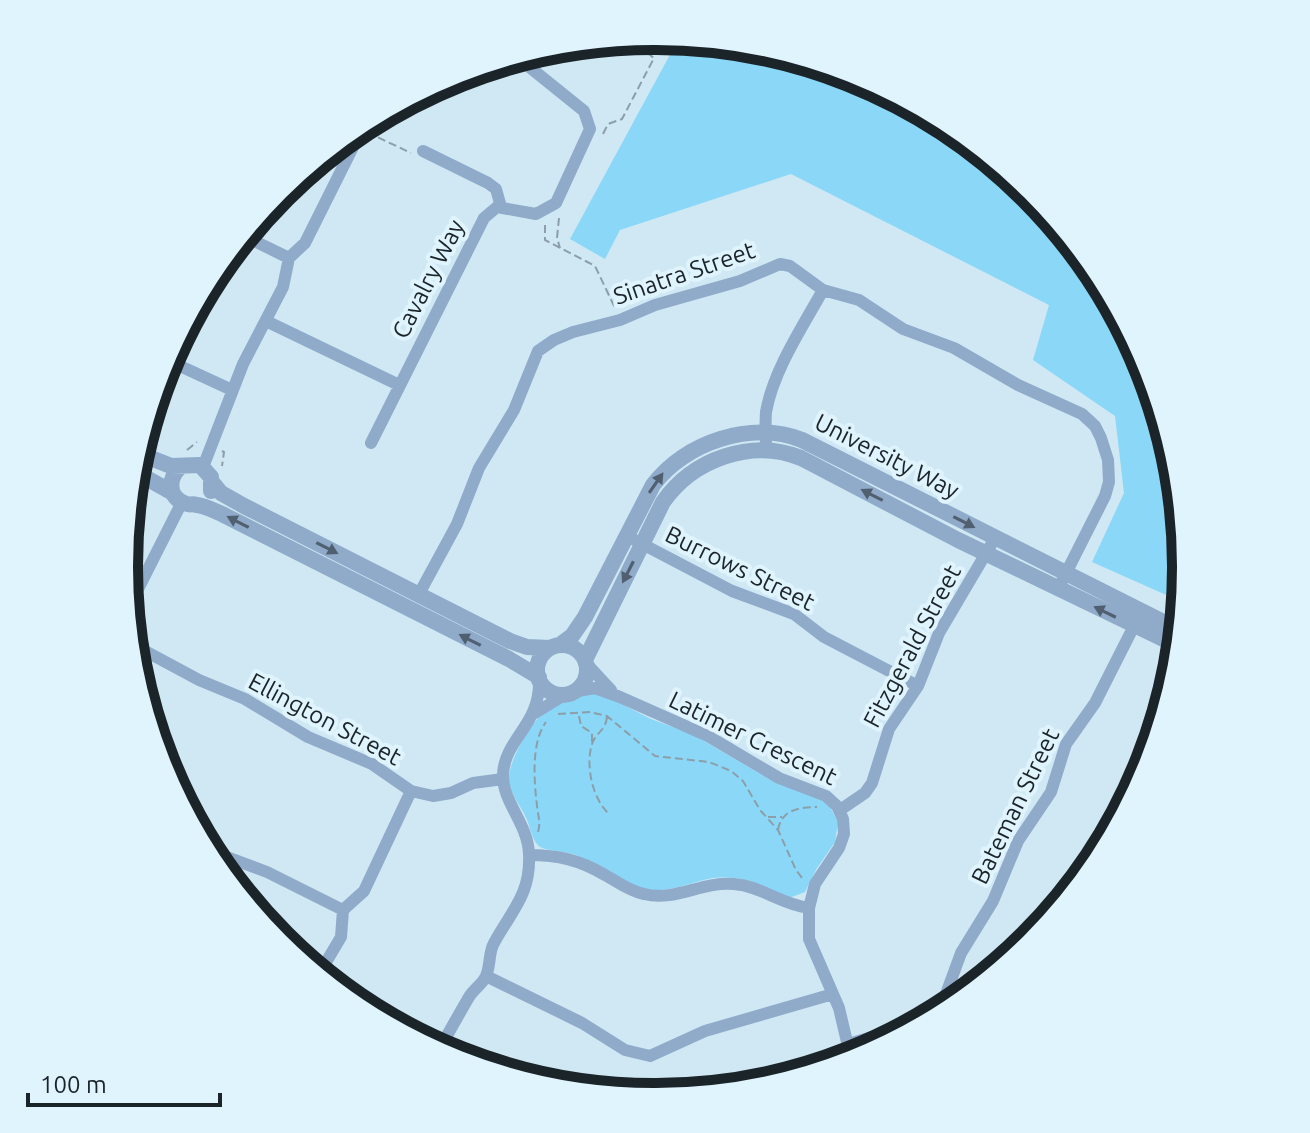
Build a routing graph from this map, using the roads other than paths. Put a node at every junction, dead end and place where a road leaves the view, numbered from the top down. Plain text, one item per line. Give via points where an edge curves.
1 (528, 66) edge
2 (352, 149) edge
3 (423, 151) road end
4 (501, 207) junction
5 (254, 241) edge
6 (289, 258) junction
7 (823, 290) junction
8 (266, 321) junction
9 (179, 366) edge
10 (399, 385) junction
11 (232, 390) junction
12 (766, 433) junction
13 (371, 443) dead end
14 (766, 450) junction
15 (150, 458) edge
16 (185, 458) junction
17 (203, 467) junction
18 (146, 478) edge
19 (218, 478) junction
20 (183, 500) junction
21 (995, 538) junction
22 (634, 540) junction
23 (986, 554) junction
24 (1066, 573) junction
25 (139, 587) edge
26 (1058, 589) junction
27 (415, 602) junction
28 (1137, 618) junction
29 (1168, 627) edge
30 (1166, 638) edge
31 (555, 646) junction
32 (146, 651) edge
33 (585, 662) junction
34 (539, 678) junction
35 (918, 686) junction
36 (569, 693) junction
37 (620, 697) junction
38 (535, 713) junction
39 (503, 779) junction
40 (411, 791) junction
41 (840, 810) junction
42 (529, 855) junction
43 (229, 858) edge
44 (809, 908) junction
45 (343, 910) junction
46 (325, 964) edge
47 (486, 976) junction
48 (946, 993) edge
49 (833, 994) junction
50 (445, 1039) edge
51 (861, 1040) edge
52 (848, 1044) joint

1 - 4 street via 584,111 590,129 556,203 544,212 527,214
2 - 6 street via 305,243
3 - 4 street via 488,183 496,189
4 - 10 street, Cavalry Way via 484,218
5 - 6 street
6 - 8 street via 283,287
7 - 12 street via 771,395
7 - 24 street, Sinatra Street via 859,300 903,329 954,348 1082,414 1095,426 1108,460 1109,482
7 - 27 street, Sinatra Street via 780,264 573,332 538,351 514,410 479,468 457,524
8 - 10 street
8 - 11 street
9 - 11 street
10 - 13 street, Cavalry Way
11 - 17 street
12 - 14 street
12 -> 21 street, University Way via 802,440
22 -> 12 street, University Way via 653,485 677,460 722,440
14 - 22 street, University Way via 734,454 697,468 681,479
23 -> 14 street, University Way via 801,458
15 - 16 street via 162,464
16 - 17 street
16 - 20 street via 172,477
17 - 19 street
18 - 20 street
19 - 20 street via 208,496
19 -> 27 street via 221,493
20 - 25 street
27 -> 20 street
21 - 23 street, Fitzgerald Street
21 - 24 street, University Way
22 - 31 street, University Way via 579,626
22 -> 33 street, University Way
22 - 35 street, Burrows Street via 732,591 794,614 824,637
23 - 26 street, University Way
23 - 35 street, Fitzgerald Street via 939,633
24 - 26 street, Sinatra Street
24 - 28 street, University Way
28 -> 26 street, University Way
27 - 31 street via 515,643
34 -> 27 street
28 - 29 street, University Way
28 - 30 street, University Way
28 - 48 street, Bateman Street via 1095,703 1066,744 1051,792 1018,841
31 - 33 street via 575,649
31 - 34 street via 539,661
32 - 40 street, Ellington Street via 245,699 308,737 372,764
33 - 36 street via 583,682
33 - 37 street, Latimer Crescent
34 - 36 street via 551,692
34 - 38 street
35 - 41 street, Fitzgerald Street via 889,729 872,783
36 - 37 street, Latimer Crescent via 595,688
36 - 38 street
37 - 41 street, Latimer Crescent via 715,740 779,778 830,798
38 - 39 street via 508,758
39 - 40 street, Ellington Street via 433,796
39 - 42 street via 523,823
40 - 45 street via 364,891
41 - 44 street, Latimer Crescent via 842,841 817,879
42 - 44 street via 567,858 647,895 737,884
42 - 47 street via 525,889 493,944
43 - 45 street
44 - 49 street, Latimer Crescent via 809,939
45 - 46 street via 341,937
47 - 49 street via 625,1050 650,1056 705,1031
47 - 50 street
49 - 52 street, Latimer Crescent
51 - 52 street

